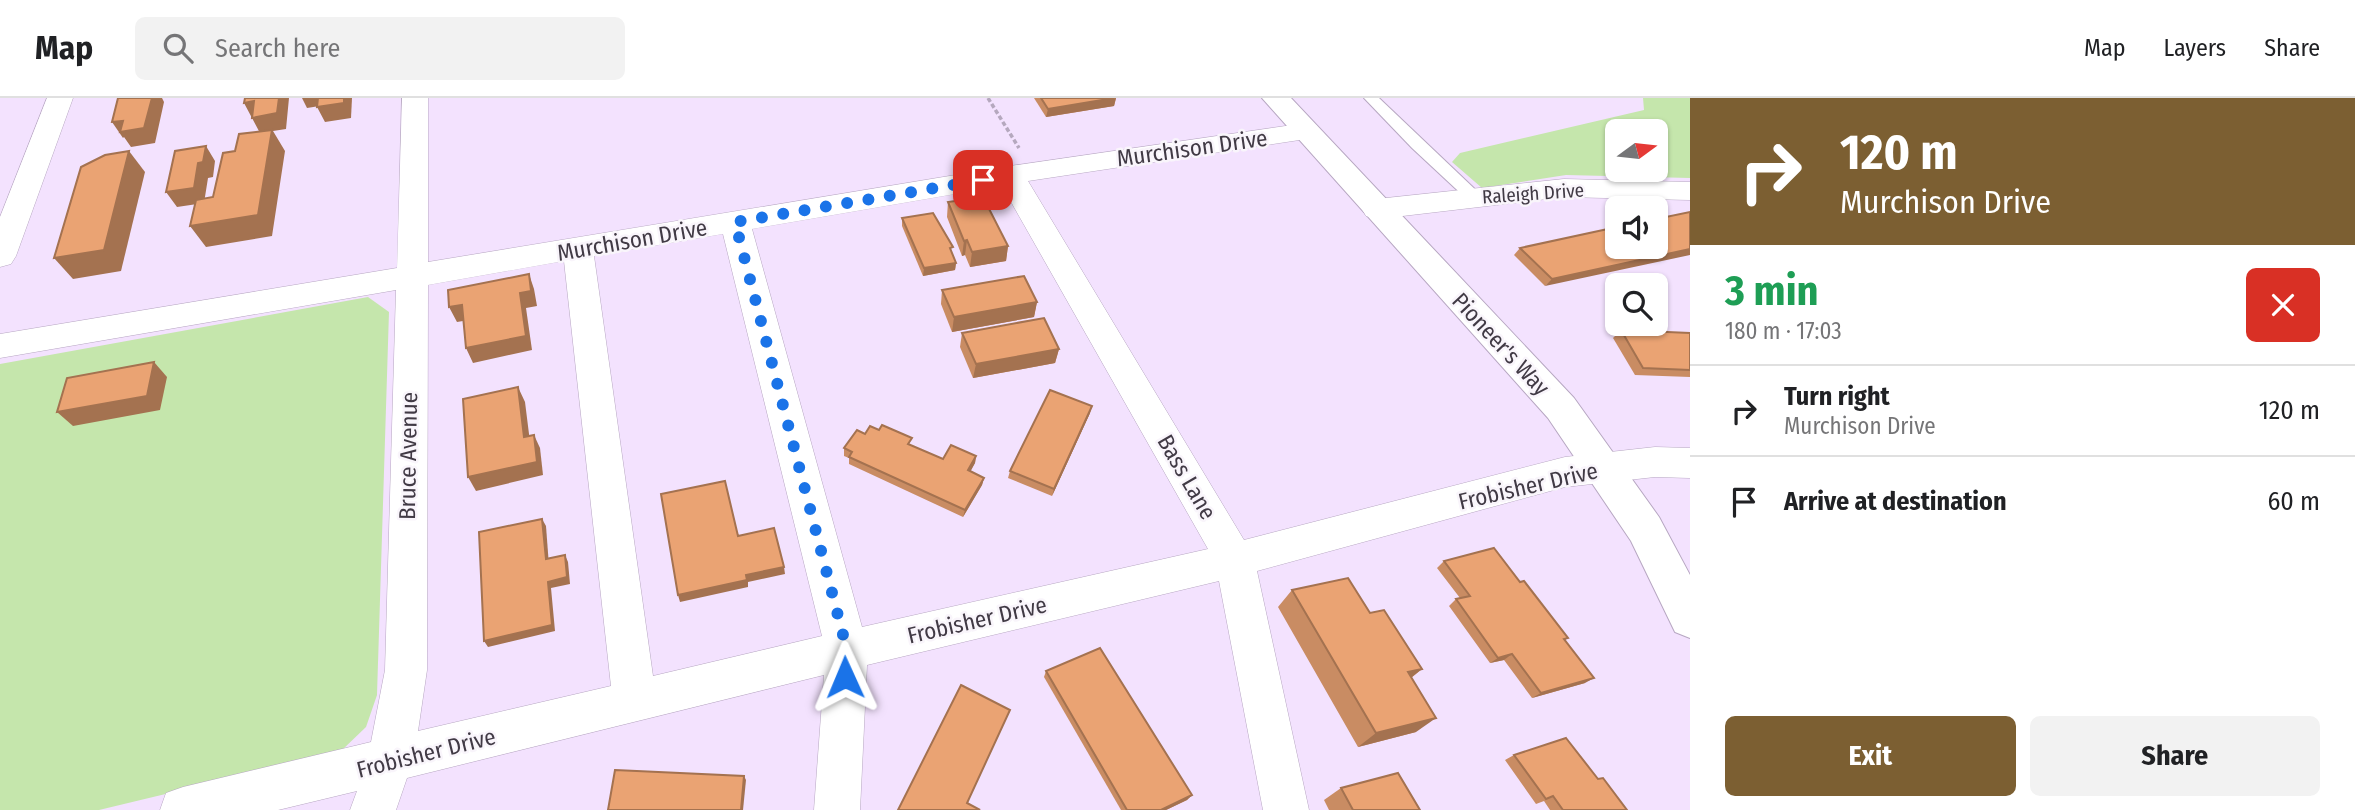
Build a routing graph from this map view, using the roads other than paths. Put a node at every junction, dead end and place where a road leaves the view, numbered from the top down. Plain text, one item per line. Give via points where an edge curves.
1 (60, 98) edge
2 (415, 98) edge
3 (1276, 98) edge
4 (1371, 98) edge
5 (1306, 131) junction
6 (1022, 173) junction
7 (1690, 191) edge
8 (1475, 198) junction
9 (1377, 209) junction
10 (735, 222) junction
11 (578, 249) junction
12 (0, 256) edge
13 (411, 278) junction
14 (0, 346) edge
15 (1690, 463) edge
16 (1602, 468) junction
17 (1235, 560) junction
18 (1690, 618) edge
19 (847, 650) junction
20 (635, 702) junction
21 (390, 762) junction
22 (183, 810) edge
23 (373, 810) edge
24 (837, 810) edge
25 (1286, 810) edge

1 - 12 street
2 - 13 street, Bruce Avenue
3 - 5 main road, Pioneer's Way
4 - 8 lane
5 - 6 street, Murchison Drive
5 - 9 main road, Pioneer's Way
6 - 10 street, Murchison Drive
6 - 17 street, Bass Lane
7 - 8 street, Raleigh Drive via 1564,188
8 - 9 street, Raleigh Drive
9 - 16 main road, Pioneer's Way via 1561,408
10 - 11 street, Murchison Drive
10 - 19 street
11 - 13 street, Murchison Drive
11 - 20 street
13 - 14 street, Murchison Drive
13 - 21 street, Bruce Avenue via 406,670
15 - 16 street, Frobisher Drive
16 - 17 street, Frobisher Drive via 1566,472
16 - 18 main road, Pioneer's Way via 1645,529
17 - 19 street, Frobisher Drive
17 - 25 street, Bass Lane
19 - 20 street, Frobisher Drive
19 - 24 street
20 - 21 street, Frobisher Drive
21 - 22 street, Frobisher Drive
21 - 23 street, Bruce Avenue

